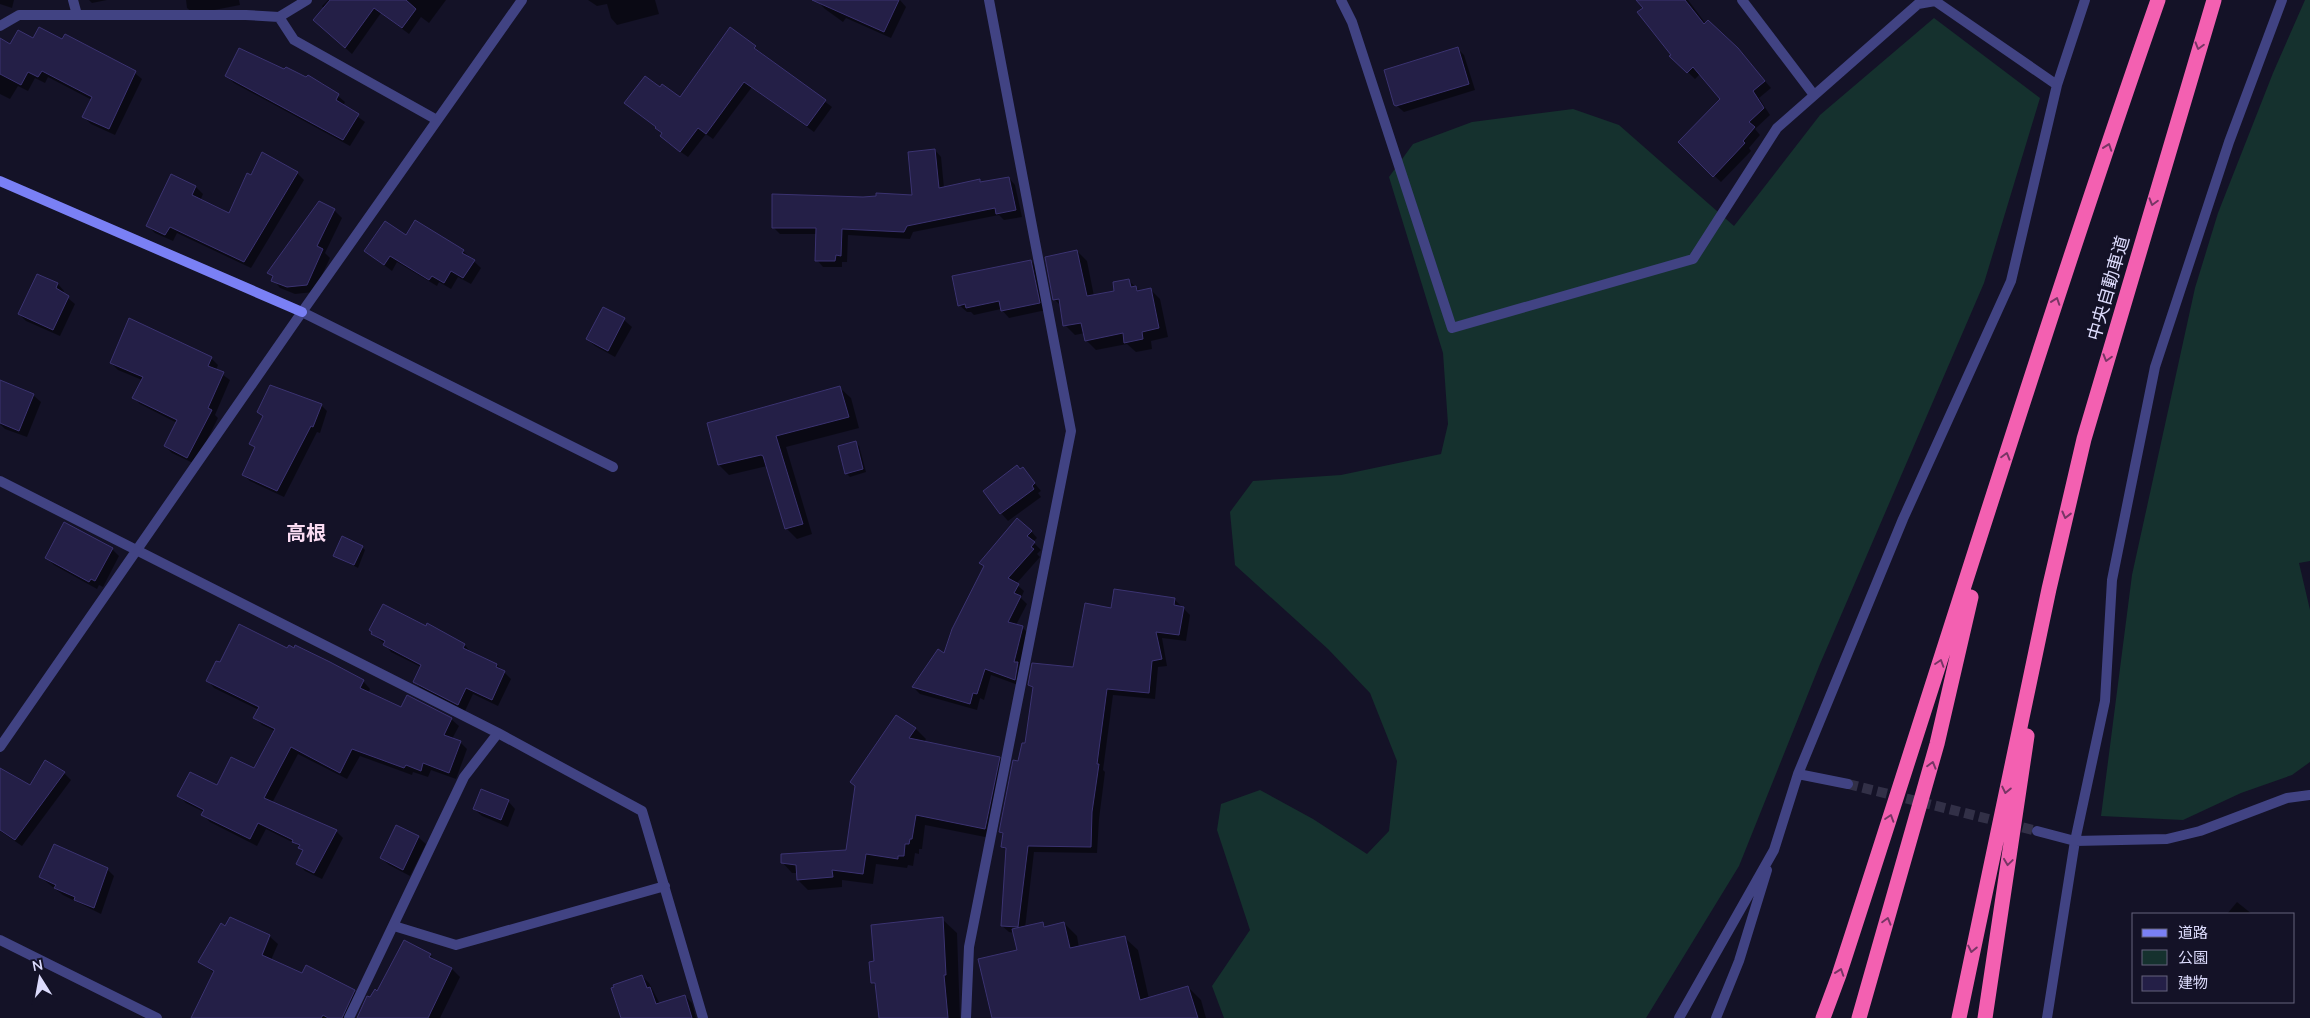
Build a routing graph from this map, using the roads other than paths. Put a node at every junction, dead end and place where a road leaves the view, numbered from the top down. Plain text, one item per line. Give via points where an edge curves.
1 (73, 0) edge
2 (307, 0) edge
3 (522, 0) edge
4 (990, 0) edge
5 (1341, 0) edge
6 (1742, 0) edge
7 (2085, 0) edge
8 (2158, 0) edge
9 (2214, 0) edge
10 (2282, 0) edge
11 (77, 15) junction
12 (279, 17) junction
13 (0, 26) edge
14 (2057, 84) junction
15 (1814, 95) junction
16 (437, 120) junction
17 (0, 181) edge
18 (302, 312) junction
19 (613, 467) dead end
20 (0, 481) edge
21 (1992, 502) junction
22 (137, 551) junction
23 (2049, 589) junction
24 (498, 733) junction
25 (0, 747) edge
26 (1798, 774) junction
27 (1848, 784) tunnel mouth
28 (2310, 795) edge
29 (2037, 831) tunnel mouth
30 (2075, 841) junction
31 (1774, 850) junction
32 (665, 886) junction
33 (394, 926) junction
34 (0, 940) edge
35 (158, 1018) edge
36 (349, 1018) edge
37 (703, 1018) edge
38 (966, 1018) edge
39 (1679, 1018) edge
40 (1716, 1018) edge
41 (1823, 1018) edge
42 (1858, 1018) edge
43 (1959, 1018) edge
44 (1985, 1018) edge
45 (2047, 1018) edge

1 - 11 street
2 - 12 street
3 - 16 street
4 - 38 street via 1071,432 969,947
5 - 15 street via 1352,22 1452,328 1693,259 1777,128
6 - 15 street
7 - 14 street
21 -> 8 highway via 2052,312
9 -> 23 highway, 中央自動車道 via 2084,439
10 - 30 street via 2228,142 2155,367 2112,580 2105,700
11 - 12 street
11 - 13 street via 19,15
12 - 16 street via 294,40
14 - 15 street via 1935,1 1918,4
14 - 26 street via 2011,282 1903,520
16 - 18 street
17 - 18 street
18 - 19 street
18 - 22 street
20 - 22 street
41 -> 21 highway
42 -> 21 highway via 1937,744
22 - 24 street
22 - 25 street
23 -> 43 highway
23 -> 44 highway
24 - 32 street via 642,811
24 - 33 street via 464,777
26 - 27 street
26 - 31 street
28 - 30 street via 2287,798 2200,831 2167,839
29 - 30 street
30 - 45 street
31 - 39 street
31 - 40 street via 1739,961
32 - 33 street via 456,945
32 - 37 street
33 - 36 street
34 - 35 street

